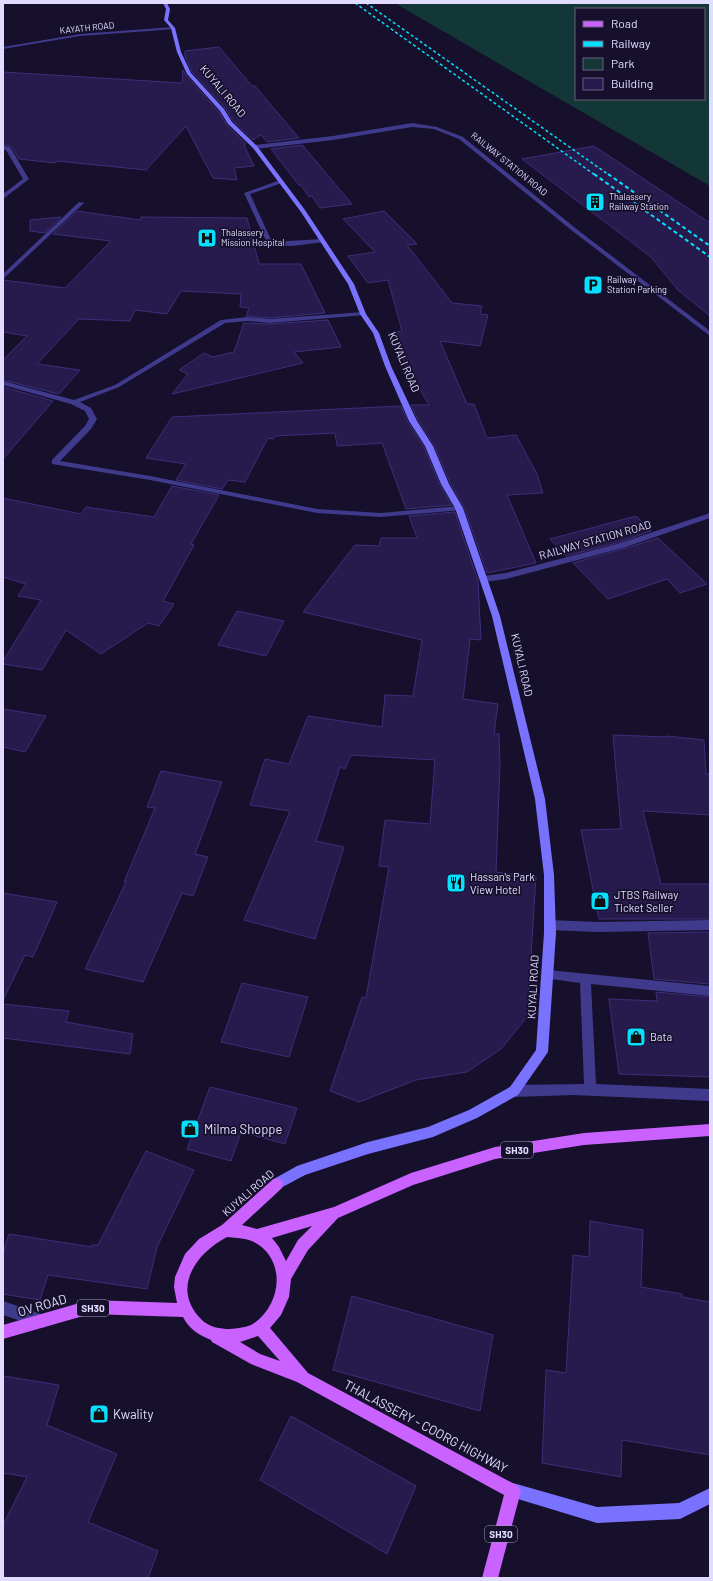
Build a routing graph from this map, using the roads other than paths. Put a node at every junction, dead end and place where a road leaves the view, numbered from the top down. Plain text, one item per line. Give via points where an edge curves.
1 (165, 3) edge
2 (173, 28) junction
3 (3, 48) edge
4 (255, 147) junction
5 (3, 148) edge
6 (280, 182) junction
7 (3, 196) edge
8 (81, 203) dead end
9 (322, 241) junction
10 (3, 277) edge
11 (363, 314) junction
12 (710, 334) edge
13 (3, 383) edge
14 (74, 402) junction
15 (459, 508) junction
16 (710, 516) edge
17 (484, 579) junction
18 (550, 925) junction
19 (710, 925) edge
20 (548, 975) junction
21 (585, 978) junction
22 (710, 992) edge
23 (590, 1090) junction
24 (514, 1091) junction
25 (710, 1095) edge
26 (710, 1130) edge
27 (335, 1213) junction
28 (227, 1230) junction
29 (257, 1236) junction
30 (285, 1276) junction
31 (3, 1308) edge
32 (186, 1310) junction
33 (42, 1321) junction
34 (260, 1327) junction
35 (3, 1332) edge
36 (215, 1335) junction
37 (303, 1378) junction
38 (513, 1491) junction
39 (710, 1496) edge
40 (490, 1578) edge

1 - 2 main road, KUYALI ROAD via 168,9 166,20
2 - 3 street, KAYATH ROAD via 80,35
2 - 4 main road, KUYALI ROAD via 179,52 189,72 230,123
4 - 6 main road, KUYALI ROAD
4 - 12 street, RAILWAY STATION ROAD via 412,125 435,128 461,138
5 - 7 street via 8,148 26,179
6 - 9 main road, KUYALI ROAD
6 - 9 street via 247,193 270,244
8 - 10 street
9 - 11 main road, KUYALI ROAD via 351,284
11 - 14 street via 270,322 248,319 222,321 117,386
11 - 15 main road, KUYALI ROAD via 376,333 413,420 429,446 445,484
13 - 14 street
14 - 15 street via 88,410 93,419 56,462 317,511 381,515
15 - 17 main road, KUYALI ROAD
16 - 17 street, RAILWAY STATION ROAD via 620,546 506,576
17 - 18 main road, KUYALI ROAD via 496,616 540,799 549,875
18 - 19 street
18 - 20 main road, KUYALI ROAD
20 - 21 street
20 - 24 main road, KUYALI ROAD via 542,1052
21 - 22 street
21 - 23 street
23 - 24 street
23 - 25 street
24 - 28 main road, KUYALI ROAD via 473,1114 429,1133 368,1148 302,1170 277,1184
26 - 27 main road, SH30 via 584,1139 494,1153 411,1179
27 - 29 main road, SH30
27 - 30 main road via 303,1245
28 - 29 main road
28 - 32 main road via 196,1250 186,1264 181,1281 182,1299
29 - 30 main road via 271,1246 280,1260
30 - 34 main road via 277,1310
31 - 33 street
32 - 33 main road, OV ROAD / SH30 via 90,1308
32 - 36 main road via 200,1327
33 - 35 main road, OV ROAD / SH30
34 - 36 main road via 235,1337
34 - 37 main road, THALASSERY - COORG HIGHWAY
36 - 37 main road via 256,1359
37 - 38 main road, THALASSERY - COORG HIGHWAY
38 - 39 main road via 597,1515 680,1511
38 - 40 main road, SH30

